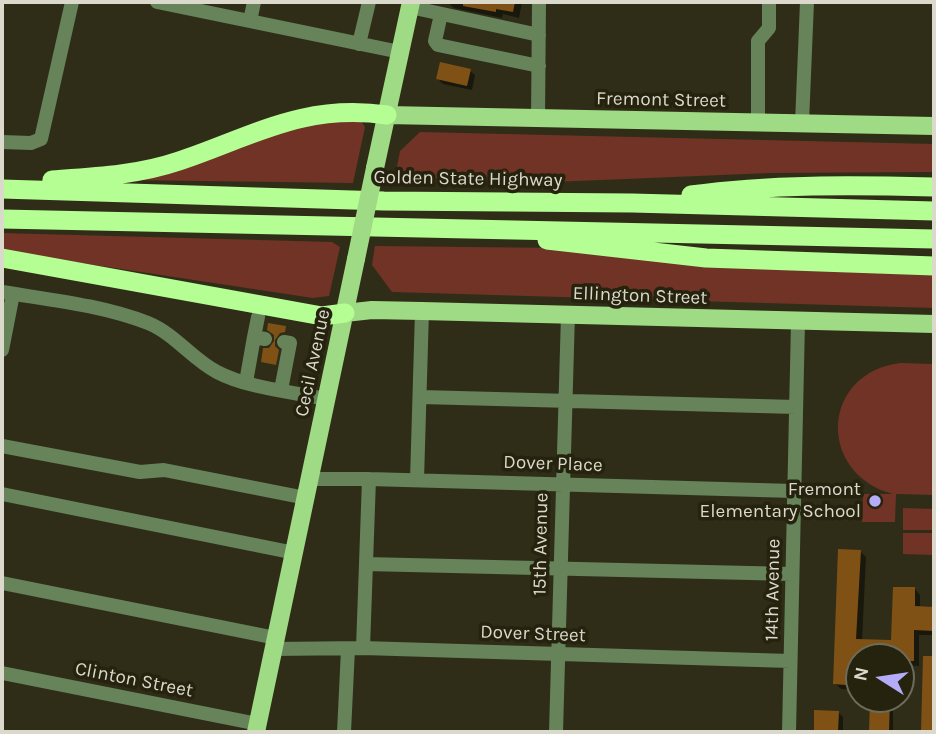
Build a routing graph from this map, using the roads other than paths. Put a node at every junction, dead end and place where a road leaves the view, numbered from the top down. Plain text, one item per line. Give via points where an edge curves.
1 (72, 2) edge
2 (157, 2) edge
3 (254, 2) edge
4 (369, 2) edge
5 (539, 2) edge
6 (769, 2) edge
7 (807, 2) edge
8 (178, 4) edge
9 (411, 5) edge
10 (440, 14) junction
11 (250, 21) junction
12 (539, 35) junction
13 (359, 44) junction
14 (400, 52) junction
15 (539, 66) junction
16 (387, 115) junction
17 (538, 119) junction
18 (758, 122) junction
19 (802, 123) junction
20 (934, 126) edge
21 (2, 142) edge
22 (2, 183) edge
23 (934, 187) edge
24 (2, 190) edge
25 (632, 204) junction
26 (934, 211) edge
27 (2, 219) edge
28 (480, 230) junction
29 (934, 239) edge
30 (2, 258) edge
31 (934, 266) edge
32 (8, 293) edge
33 (422, 311) junction
34 (345, 313) junction
35 (568, 314) junction
36 (258, 317) dead end
37 (798, 322) junction
38 (934, 324) edge
39 (284, 342) dead end
40 (2, 350) edge
41 (246, 382) junction
42 (281, 390) junction
43 (421, 397) junction
44 (326, 399) junction
45 (564, 401) junction
46 (796, 407) junction
47 (2, 446) edge
48 (310, 479) junction
49 (369, 479) junction
50 (418, 480) junction
51 (562, 484) junction
52 (794, 491) junction
53 (2, 494) edge
54 (306, 498) junction
55 (295, 553) junction
56 (366, 564) junction
57 (559, 569) junction
58 (792, 574) junction
59 (2, 583) edge
60 (275, 644) junction
61 (356, 648) junction
62 (558, 654) junction
63 (790, 661) junction
64 (2, 673) edge
65 (257, 728) edge
66 (344, 732) edge
67 (556, 732) edge
68 (789, 732) edge

1 - 21 street via 41,139
2 - 8 street
3 - 11 street
4 - 13 street
5 - 12 street
6 - 18 street via 769,29 758,41
7 - 19 street
8 - 11 street
9 - 10 street
9 - 14 main road, Cecil Avenue
10 - 12 street
10 - 15 street via 438,45
11 - 13 street
12 - 15 street
13 - 14 street
14 - 16 main road, Cecil Avenue
15 - 17 street
16 - 17 main road, Fremont Street
16 - 22 highway via 344,112 292,119 178,162 128,174
16 - 34 main road, Cecil Avenue, bridge
17 - 18 main road, Fremont Street
18 - 19 main road, Fremont Street
19 - 20 main road, Fremont Street
23 - 25 highway via 850,185 715,192
24 - 25 highway, Golden State Highway
25 - 26 highway, Golden State Highway
27 - 28 highway
28 - 29 highway
28 - 31 highway via 706,258
30 - 34 highway via 321,316
32 - 40 street
32 - 41 street via 109,309 151,325 178,340 218,373
33 - 34 main road, Ellington Street
33 - 35 main road, Ellington Street
33 - 43 street
34 - 44 main road, Cecil Avenue
35 - 37 main road, Ellington Street
35 - 45 street, 15th Avenue
36 - 41 street via 260,338
37 - 38 main road, Ellington Street
37 - 46 street, 14th Avenue
39 - 42 street via 290,343
41 - 42 street
42 - 44 street
43 - 45 street
43 - 50 street
44 - 48 main road, Cecil Avenue
45 - 46 street
45 - 51 street, 15th Avenue
46 - 52 street, 14th Avenue
47 - 54 street via 140,472 164,470
48 - 49 street, Dover Place
48 - 54 main road, Cecil Avenue
49 - 50 street, Dover Place
49 - 56 street
50 - 51 street, Dover Place
51 - 52 street, Dover Place
51 - 57 street, 15th Avenue
52 - 58 street, 14th Avenue
53 - 55 street
54 - 55 main road, Cecil Avenue
55 - 60 main road, Cecil Avenue
56 - 57 street
56 - 61 street
57 - 58 street
57 - 62 street, 15th Avenue
58 - 63 street, 14th Avenue
59 - 60 street, Dover Street
60 - 61 street, Dover Street
60 - 65 main road, Cecil Avenue
61 - 62 street, Dover Street
61 - 66 street
62 - 63 street, Dover Street
62 - 67 street, 15th Avenue
63 - 68 street, 14th Avenue
64 - 65 street, Clinton Street

